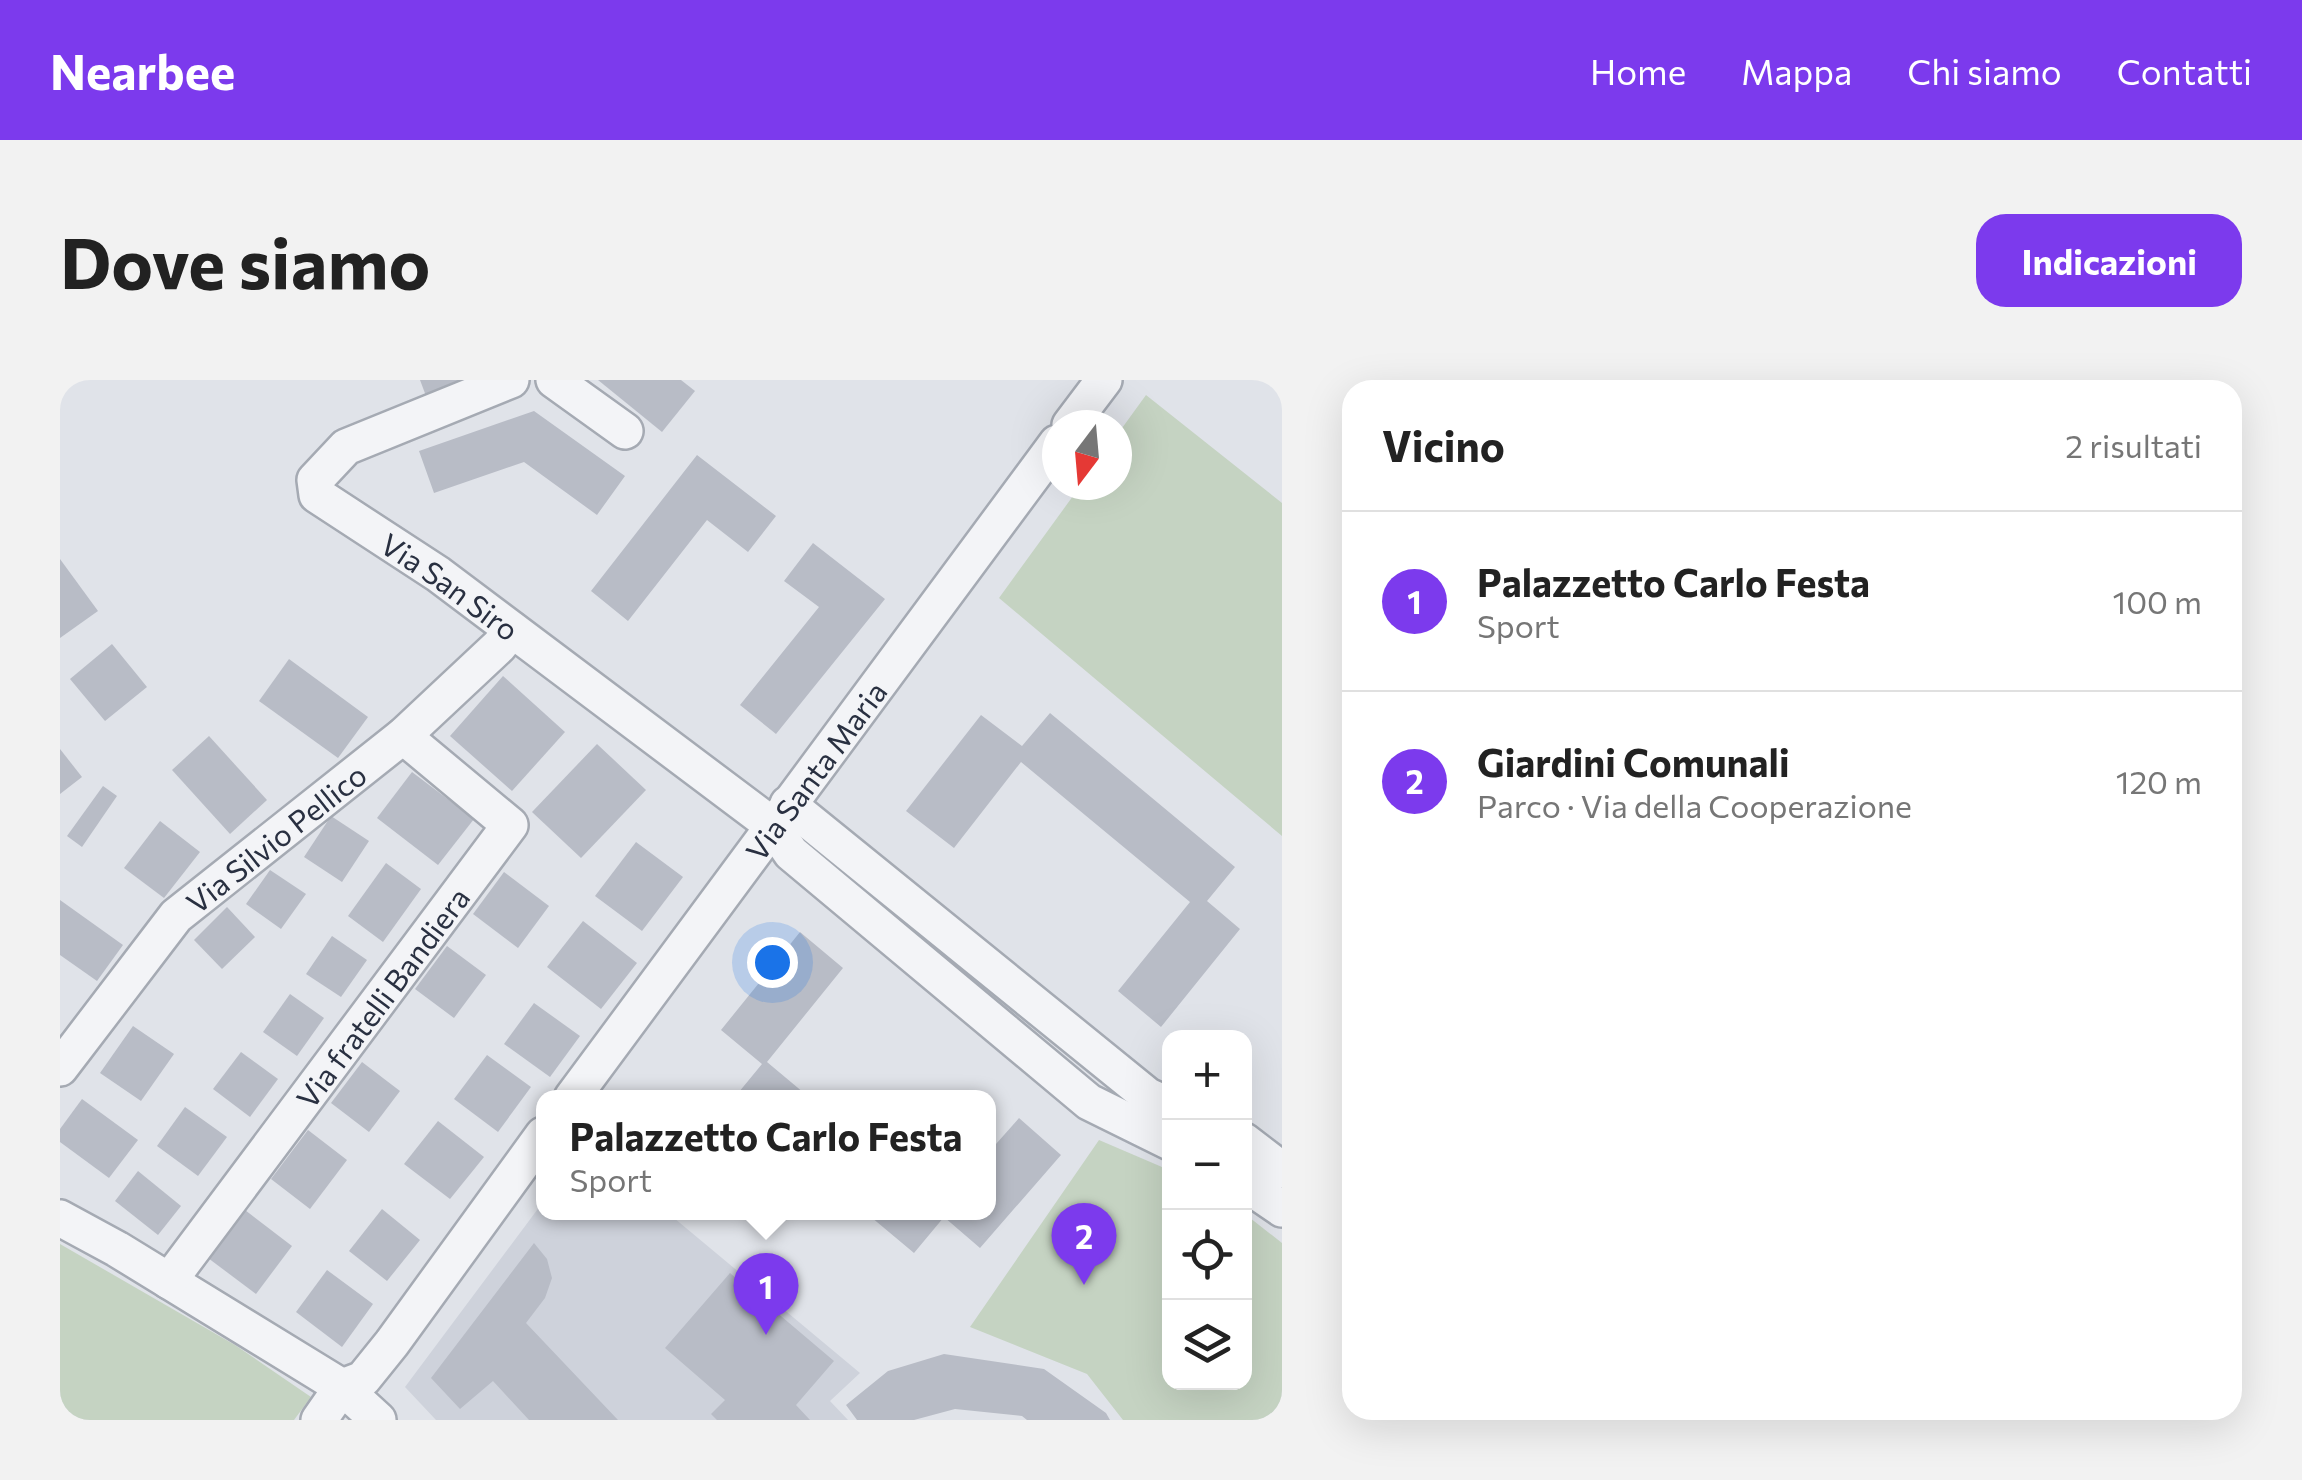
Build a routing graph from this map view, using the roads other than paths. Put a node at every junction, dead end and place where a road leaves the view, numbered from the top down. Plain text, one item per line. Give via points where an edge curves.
1 (511, 380) edge
2 (554, 380) edge
3 (1104, 380) edge
4 (1081, 410) edge
5 (625, 431) dead end
6 (1042, 463) edge
7 (512, 630) junction
8 (403, 736) junction
9 (780, 814) junction
10 (60, 1068) edge
11 (578, 1090) edge
12 (1162, 1102) edge
13 (1162, 1138) edge
14 (536, 1146) edge
15 (1252, 1148) edge
16 (1282, 1170) edge
17 (1252, 1188) edge
18 (1282, 1209) edge
19 (60, 1218) edge
20 (170, 1280) junction
21 (352, 1383) junction
22 (319, 1420) edge
23 (378, 1420) edge
24 (405, 1420) edge

1 - 7 street, Via San Siro via 346,447 314,488
2 - 5 street
3 - 4 street
6 - 9 street, Via Santa Maria
7 - 8 street, Via Silvio Pellico
7 - 9 street, Via San Siro
8 - 10 street, Via Silvio Pellico via 176,916
8 - 20 street, Via fratelli Bandiera via 510,824
9 - 11 street, Via Santa Maria
9 - 12 street
9 - 13 street via 791,853 1090,1102
14 - 21 street
15 - 16 street
17 - 18 street
19 - 20 street
20 - 21 street
21 - 22 street
21 - 23 street
21 - 24 street

